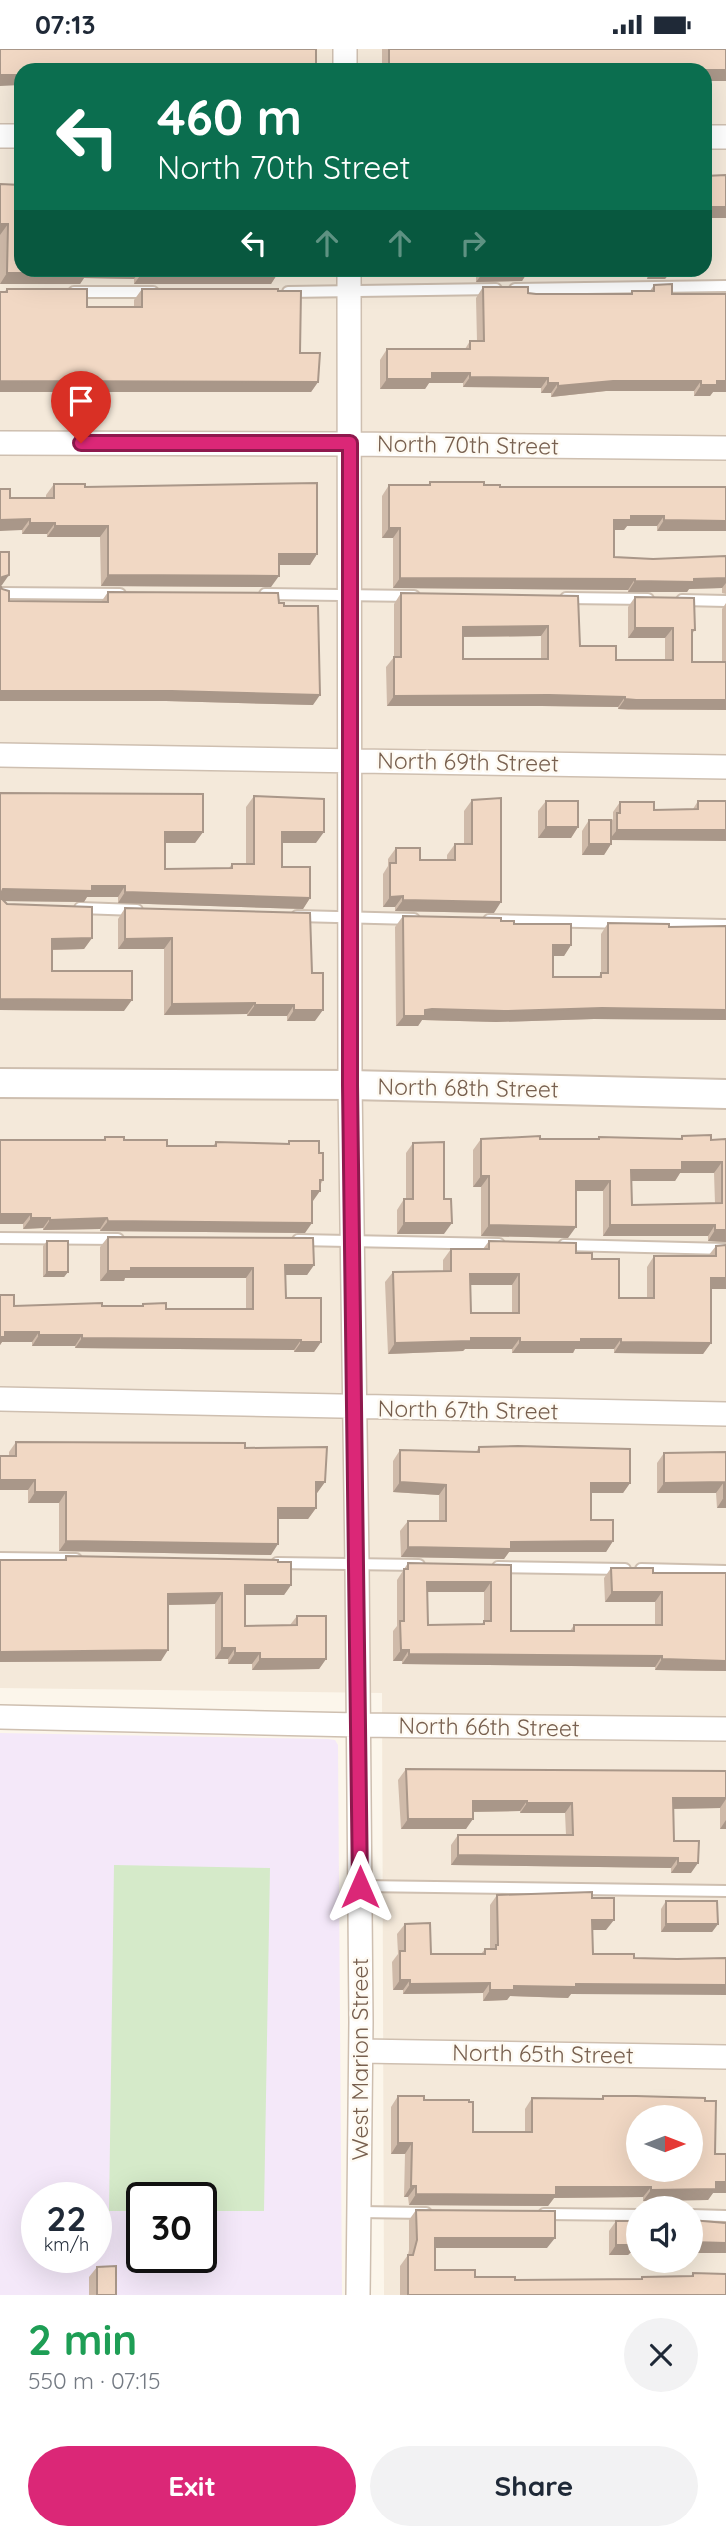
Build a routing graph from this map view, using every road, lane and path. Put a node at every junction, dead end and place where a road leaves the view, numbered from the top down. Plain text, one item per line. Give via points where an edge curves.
1 (349, 281) edge
2 (726, 286) edge
3 (56, 292) edge
4 (167, 292) edge
5 (279, 292) edge
6 (0, 443) edge
7 (350, 443) junction
8 (726, 448) edge
9 (0, 593) edge
10 (135, 594) edge
11 (257, 594) edge
12 (350, 595) junction
13 (427, 596) edge
14 (549, 598) edge
15 (658, 600) edge
16 (672, 600) edge
17 (726, 601) edge
18 (0, 755) edge
19 (350, 760) junction
20 (726, 767) edge
21 (66, 908) edge
22 (148, 911) edge
23 (285, 915) edge
24 (350, 918) junction
25 (428, 919) edge
26 (482, 920) edge
27 (726, 925) edge
28 (0, 1083) edge
29 (350, 1085) junction
30 (726, 1094) edge
31 (0, 1238) edge
32 (123, 1239) edge
33 (288, 1240) edge
34 (352, 1241) junction
35 (516, 1244) edge
36 (558, 1245) edge
37 (726, 1248) edge
38 (0, 1399) edge
39 (355, 1408) junction
40 (726, 1414) edge
41 (0, 1558) edge
42 (83, 1559) edge
43 (262, 1563) edge
44 (357, 1565) junction
45 (434, 1566) edge
46 (490, 1567) edge
47 (726, 1570) edge
48 (0, 1717) edge
49 (358, 1725) junction
50 (726, 1729) edge
51 (360, 1887) junction
52 (726, 1891) edge
53 (361, 2051) junction
54 (726, 2057) edge
55 (359, 2212) junction
56 (436, 2213) edge
57 (530, 2214) edge
58 (626, 2215) edge
59 (703, 2215) edge
60 (726, 2216) edge
61 (358, 2295) edge

1 - 2 lane
1 - 5 lane
1 - 7 street, West Marion Street
3 - 4 lane
6 - 7 street, North 70th Street
7 - 8 street, North 70th Street
7 - 12 street, West Marion Street
9 - 10 lane
11 - 12 lane
12 - 13 lane
12 - 19 street, West Marion Street
14 - 15 lane
16 - 17 lane
18 - 19 street, North 69th Street
19 - 20 street, North 69th Street
19 - 24 street, West Marion Street
21 - 22 lane
23 - 24 lane
24 - 25 lane
24 - 29 street, West Marion Street
26 - 27 lane
28 - 29 street, North 68th Street
29 - 30 street, North 68th Street
29 - 34 street, West Marion Street
31 - 32 lane
33 - 34 lane
34 - 35 lane
34 - 39 street, West Marion Street
36 - 37 lane
38 - 39 street, North 67th Street
39 - 40 street, North 67th Street
39 - 44 street, West Marion Street
41 - 42 lane
43 - 44 lane
44 - 45 lane
44 - 49 street, West Marion Street
46 - 47 lane
48 - 49 street, North 66th Street
49 - 50 street, North 66th Street
49 - 51 street, West Marion Street
51 - 52 lane
51 - 53 street, West Marion Street
53 - 54 street, North 65th Street
53 - 55 street, West Marion Street
55 - 56 lane
55 - 61 street, West Marion Street
57 - 58 lane
59 - 60 lane

